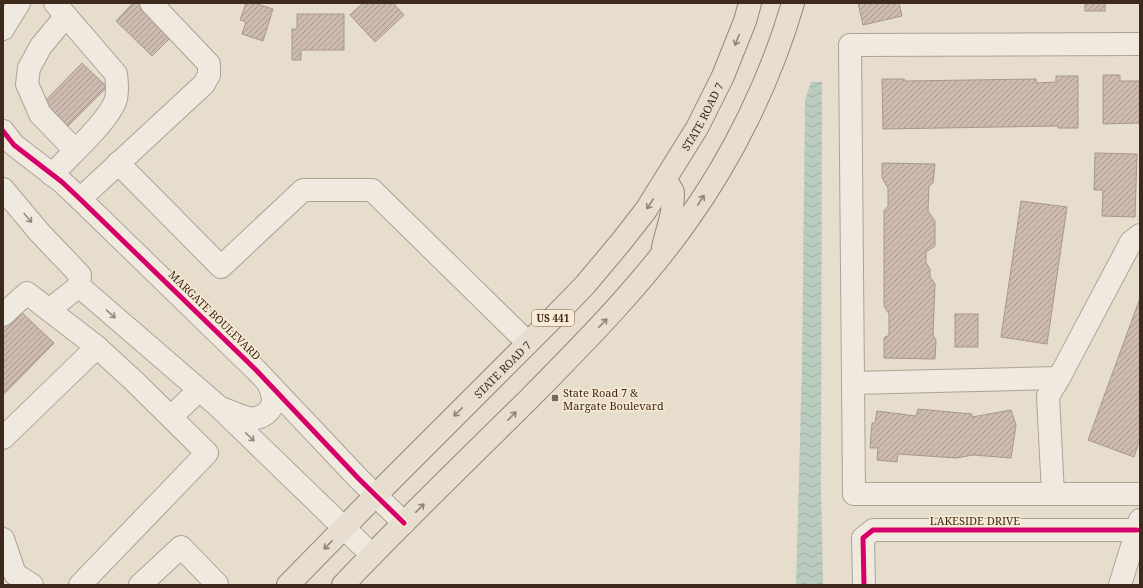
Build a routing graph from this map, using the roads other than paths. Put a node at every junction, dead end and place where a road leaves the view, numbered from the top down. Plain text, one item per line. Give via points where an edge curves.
1 (19, 3) edge
2 (151, 3) edge
3 (750, 3) edge
4 (793, 3) edge
5 (60, 9) edge
6 (3, 28) edge
7 (1140, 44) edge
8 (3, 131) edge
9 (72, 153) junction
10 (118, 163) junction
11 (52, 175) junction
12 (666, 180) junction
13 (3, 188) edge
14 (80, 199) junction
15 (1140, 235) edge
16 (659, 259) junction
17 (79, 286) junction
18 (49, 310) junction
19 (3, 315) edge
20 (528, 343) junction
21 (97, 347) junction
22 (1059, 378) junction
23 (268, 383) junction
24 (853, 383) junction
25 (199, 390) junction
26 (218, 406) junction
27 (171, 417) junction
28 (3, 438) edge
29 (1053, 494) junction
30 (1140, 494) edge
31 (376, 495) junction
32 (404, 523) junction
33 (1139, 525) edge
34 (343, 528) junction
35 (3, 539) edge
36 (372, 555) junction
37 (32, 585) edge
38 (80, 585) edge
39 (140, 585) edge
40 (216, 585) edge
41 (288, 585) edge
42 (343, 585) edge
43 (864, 585) edge
44 (1120, 585) edge

1 - 6 street
2 - 10 street via 209,64 209,75 204,84
3 -> 12 main road, STATE ROAD 7 / US 441 via 723,76
16 -> 4 main road via 688,220 735,142 777,51
5 - 9 street via 29,68 27,84 40,114 70,144
5 - 9 street via 116,74 117,84 116,99 110,112
7 - 24 street via 850,45
8 - 11 street, MARGATE BOULEVARD via 14,145
9 - 11 street
10 - 14 street
10 - 20 street via 221,267 303,190 372,190
11 - 14 street, MARGATE BOULEVARD
12 - 16 main road via 673,192 672,213
12 -> 20 main road, STATE ROAD 7 / US 441 via 646,210 589,280
13 -> 17 street via 40,233 80,275
14 - 23 street, MARGATE BOULEVARD
15 - 22 street via 1131,242
32 -> 16 main road via 570,358
17 - 18 street
17 -> 25 street
18 - 19 street via 27,293
18 - 21 street
20 -> 31 main road, STATE ROAD 7 / US 441
21 - 27 street
21 - 28 street
22 - 24 street
22 - 29 street via 1048,396
23 - 26 street via 273,398 270,410 263,416 255,419 246,418
23 - 31 street, MARGATE BOULEVARD
24 - 29 street via 854,494
25 - 26 street
25 - 27 street
26 -> 34 street
27 - 38 street via 207,453
29 - 30 street
31 - 32 street, MARGATE BOULEVARD
31 - 34 main road, STATE ROAD 7 / US 441
32 - 36 main road
33 - 43 street, LAKESIDE DRIVE via 873,530 863,538
33 - 44 street, LAKESIDE DRIVE
34 - 36 street
34 -> 41 main road, STATE ROAD 7 / US 441
35 - 37 street via 15,574
36 - 42 main road
39 - 40 street via 181,547

